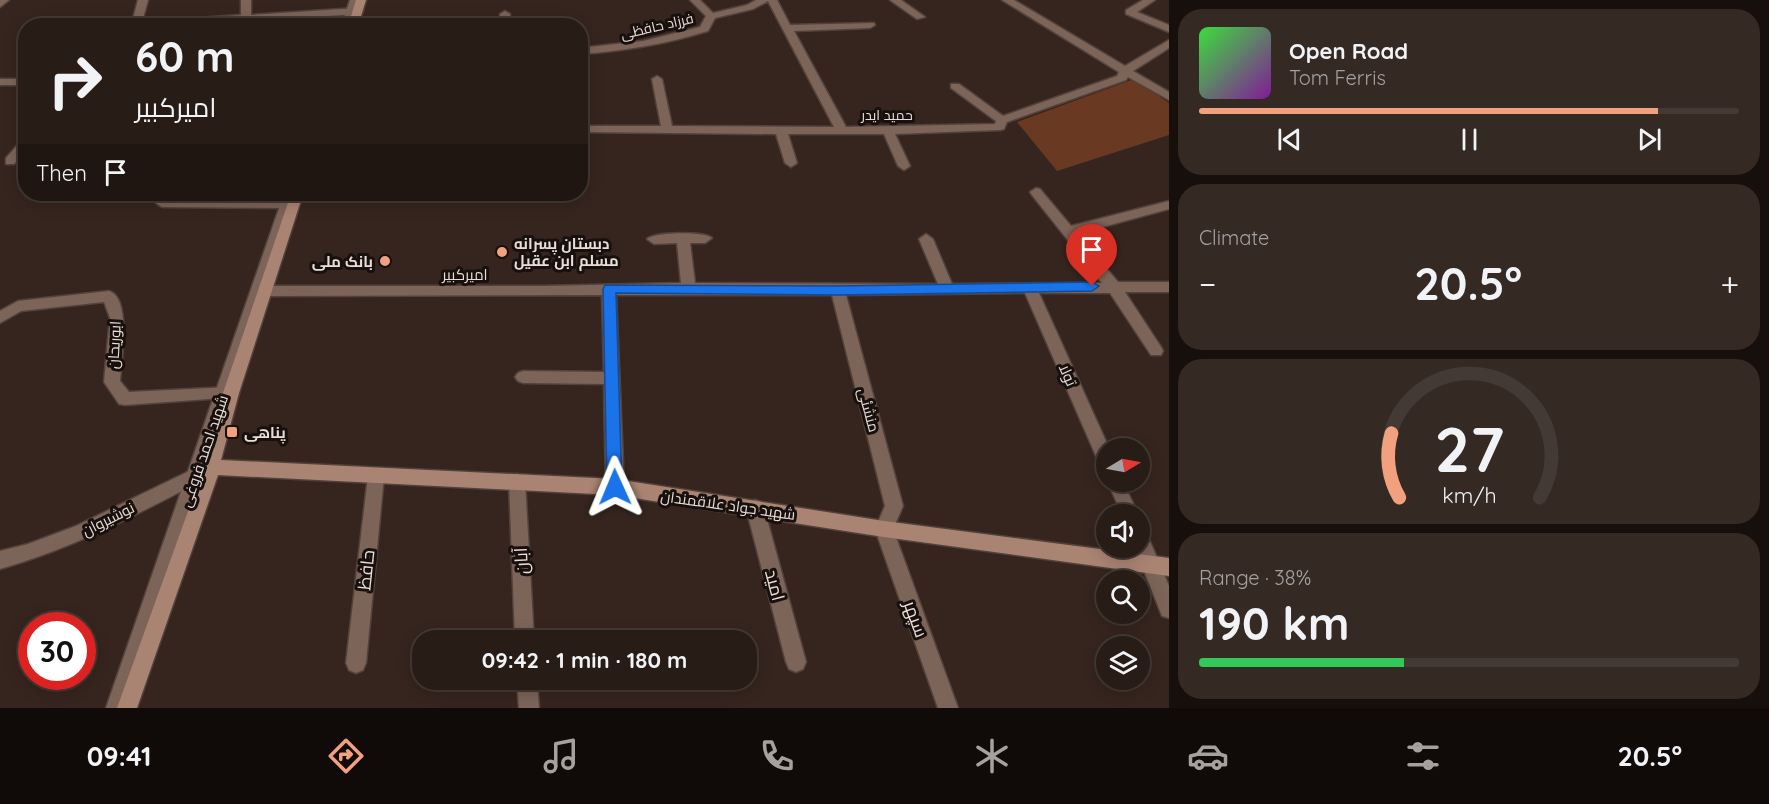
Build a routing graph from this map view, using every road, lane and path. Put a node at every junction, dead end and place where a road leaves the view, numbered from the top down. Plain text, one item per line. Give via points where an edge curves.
1 (4, 0) edge
2 (142, 0) edge
3 (246, 0) edge
4 (361, 0) edge
5 (695, 0) edge
6 (765, 0) edge
7 (772, 0) edge
8 (895, 0) edge
9 (1150, 0) edge
10 (1014, 1) edge
11 (0, 4) edge
12 (356, 5) edge
13 (505, 14) dead end
14 (711, 16) junction
15 (920, 17) dead end
16 (138, 18) edge
17 (246, 18) joint
18 (505, 18) edge
19 (870, 25) dead end
20 (789, 28) junction
21 (1169, 29) edge
22 (1169, 44) edge
23 (588, 51) edge
24 (1125, 71) junction
25 (657, 79) dead end
26 (0, 81) edge
27 (18, 82) edge
28 (956, 87) dead end
29 (1169, 98) edge
30 (1002, 120) junction
31 (588, 129) edge
32 (667, 129) junction
33 (841, 129) junction
34 (781, 130) junction
35 (888, 131) junction
36 (18, 152) edge
37 (10, 161) dead end
38 (791, 163) dead end
39 (904, 166) dead end
40 (1036, 192) dead end
41 (163, 201) edge
42 (206, 201) edge
43 (293, 201) edge
44 (293, 201) edge
45 (1169, 205) edge
46 (1070, 231) junction
47 (683, 238) junction
48 (705, 238) dead end
49 (654, 239) dead end
50 (926, 239) dead end
51 (1113, 286) junction
52 (1169, 286) edge
53 (1029, 287) junction
54 (689, 288) junction
55 (947, 288) junction
56 (609, 289) junction
57 (838, 290) junction
58 (265, 291) junction
59 (0, 318) edge
60 (1156, 351) dead end
61 (523, 377) dead end
62 (612, 378) junction
63 (231, 393) junction
64 (1096, 438) edge
65 (204, 471) junction
66 (376, 476) junction
67 (517, 481) junction
68 (615, 487) junction
69 (755, 508) junction
70 (884, 529) junction
71 (1150, 551) edge
72 (0, 560) edge
73 (1161, 566) edge
74 (1169, 609) edge
75 (524, 630) edge
76 (796, 662) dead end
77 (356, 663) dead end
78 (528, 690) edge
79 (116, 708) edge
80 (127, 708) edge
81 (529, 708) edge
82 (948, 708) edge

1 - 11 street
2 - 16 street
3 - 17 street
4 - 12 street
5 - 14 street
6 - 14 street, فرزاد حافظی
7 - 20 street
8 - 15 street
9 - 21 street via 1129,12
10 - 24 street
12 - 17 street
13 - 18 street
14 - 23 street, فرزاد حافظی via 704,28 682,36 632,48
19 - 20 street
20 - 33 street
22 - 24 street, حمید ایدر
24 - 29 street
24 - 30 street, حمید ایدر via 1122,78
25 - 32 street
26 - 27 street
28 - 30 street
30 - 35 street, حمید ایدر via 1000,128
31 - 32 street, حمید ایدر
32 - 34 street, حمید ایدر
33 - 34 street, حمید ایدر
33 - 35 street, حمید ایدر
34 - 38 street
35 - 39 street
36 - 37 street
40 - 46 street
41 - 42 street
43 - 58 street, شهید احمد فروغی
44 - 65 street, شهید احمد فروغی
45 - 46 street
46 - 51 street
47 - 48 street
47 - 49 street
47 - 54 street
50 - 55 street
51 - 52 street, امیرکبیر
51 - 53 street, امیرکبیر
51 - 60 street
53 - 55 street, امیرکبیر
53 - 64 street, تولا
54 - 56 street, امیرکبیر
54 - 57 street, امیرکبیر
55 - 57 street, امیرکبیر
56 - 58 street, امیرکبیر
56 - 62 street
57 - 70 street, منشئی via 894,506
58 - 63 street, شهید احمد فروغی
59 - 63 street, ابوریحان via 18,306 109,296 117,318 112,382 125,399
61 - 62 street
62 - 68 street
63 - 65 street, شهید احمد فروغی
65 - 66 street, شهید جواد علاقمندان
65 - 72 street, نوشیروان via 98,527
65 - 79 street, شهید احمد فروغی
65 - 80 street, شهید احمد فروغی
66 - 67 street, شهید جواد علاقمندان
66 - 77 street, حافظ
67 - 68 street, شهید جواد علاقمندان
67 - 75 street, آبان
68 - 69 street, شهید جواد علاقمندان
69 - 70 street, شهید جواد علاقمندان
69 - 76 street, امید
70 - 73 street, شهید جواد علاقمندان
70 - 82 street, سپهر
71 - 73 street
73 - 74 street
78 - 81 street

